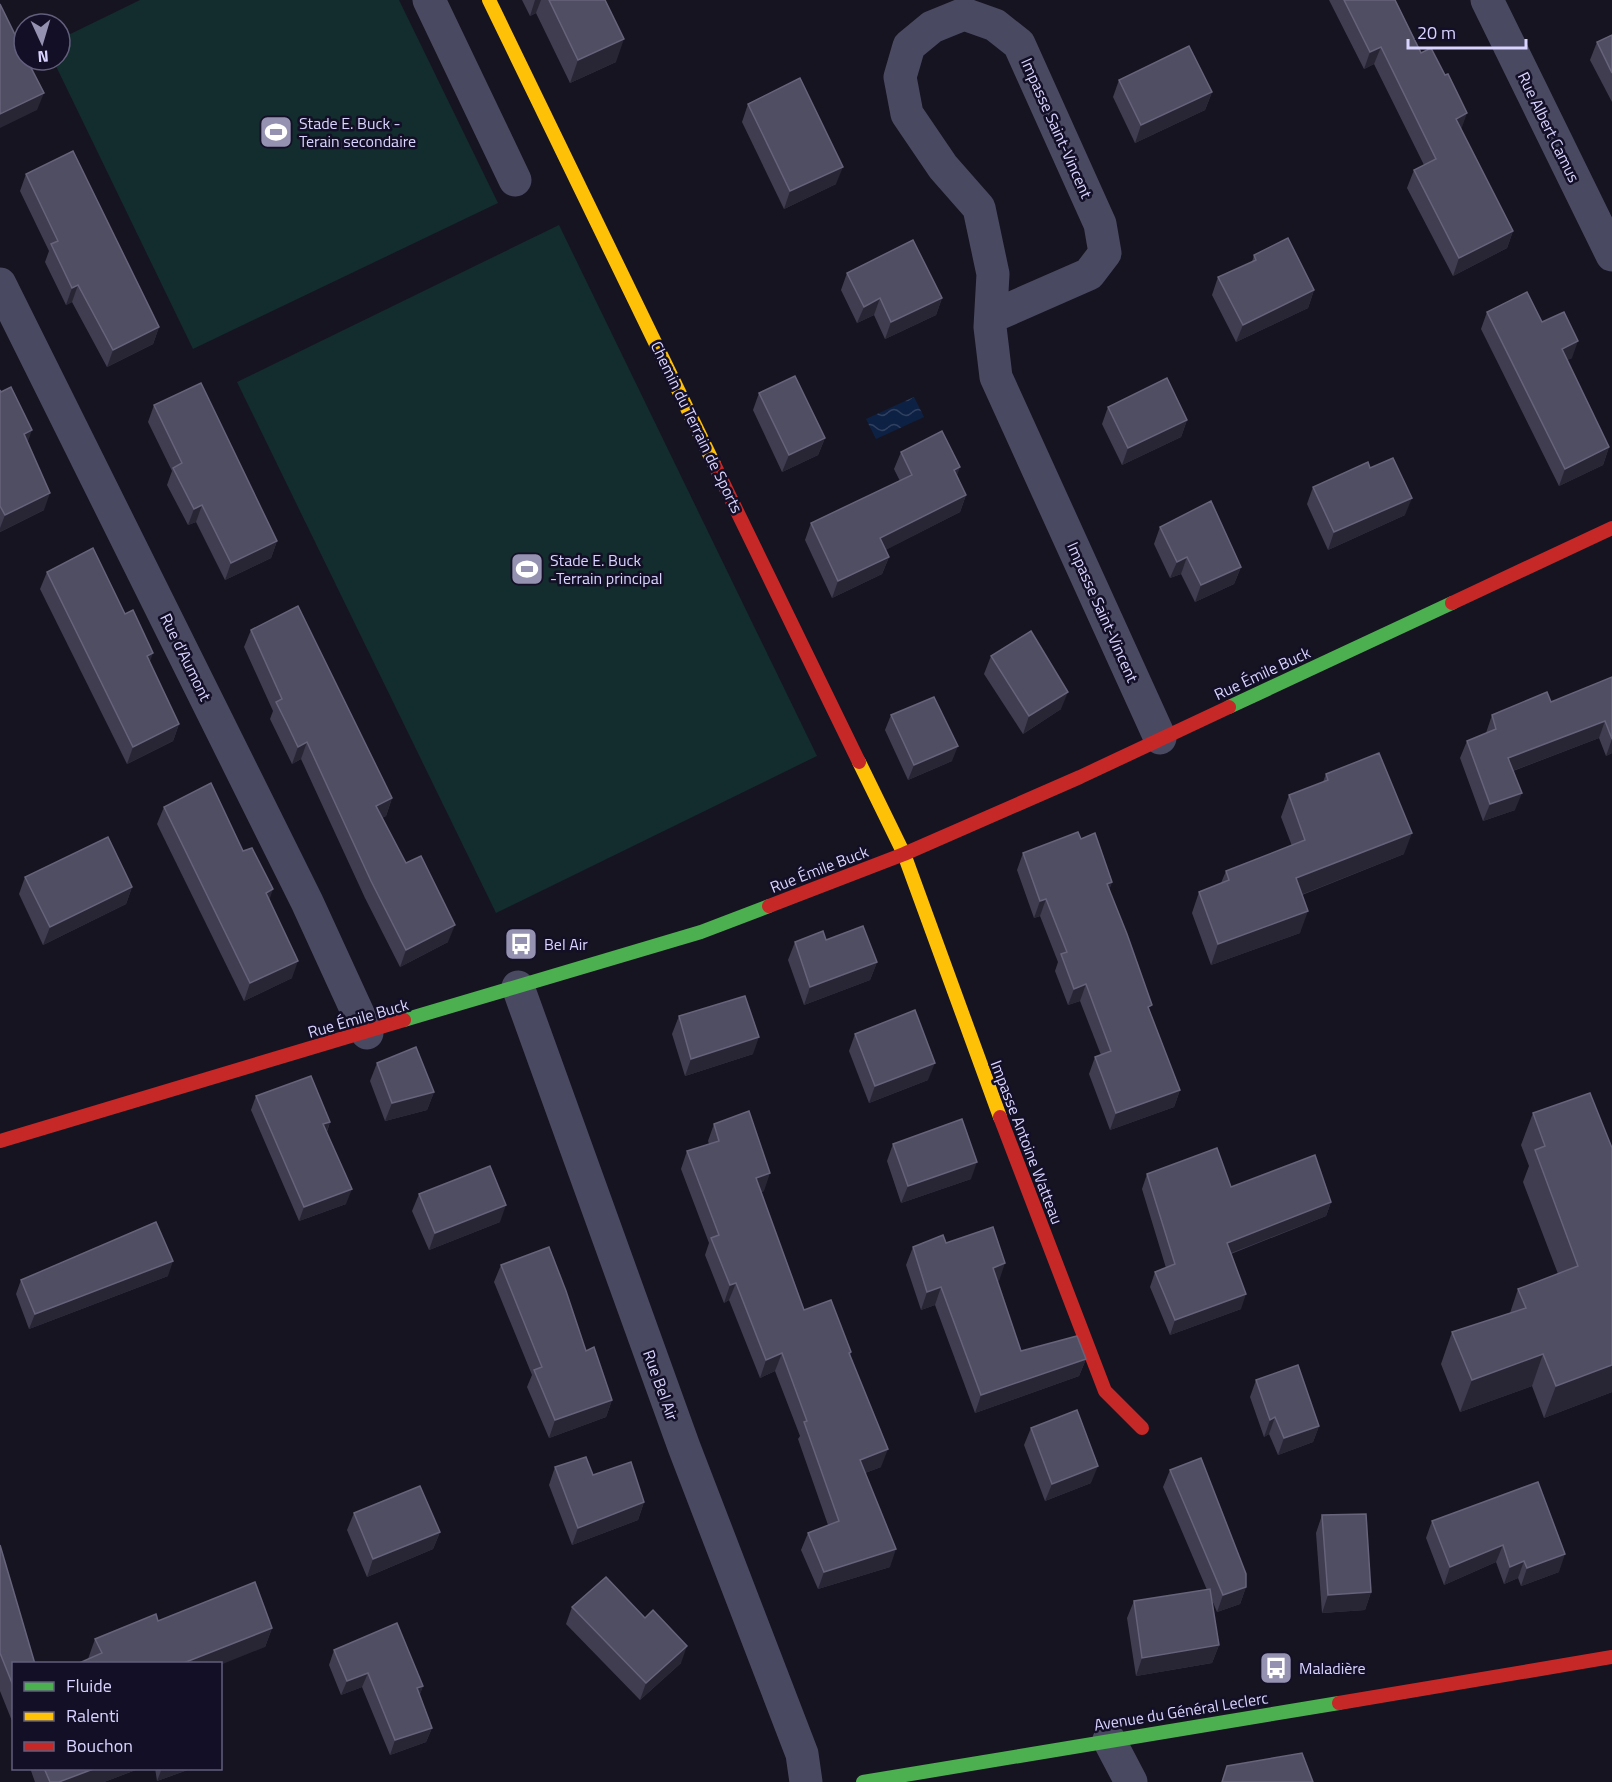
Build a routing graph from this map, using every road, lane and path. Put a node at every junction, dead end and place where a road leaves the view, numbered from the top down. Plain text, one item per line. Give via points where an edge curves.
1 (429, 0) edge
2 (489, 0) edge
3 (1487, 0) edge
4 (515, 180) dead end
5 (1612, 255) edge
6 (0, 284) edge
7 (991, 317) junction
8 (1612, 528) edge
9 (1160, 738) junction
10 (904, 854) junction
11 (518, 987) junction
12 (367, 1033) junction
13 (0, 1141) edge
14 (1142, 1428) dead end
15 (1612, 1657) edge
16 (1109, 1740) junction
17 (807, 1782) edge
18 (863, 1782) edge
19 (1131, 1782) edge

1 - 4 street
2 - 10 street, Chemin du Terrain de Sports
3 - 5 street, Rue Albert Camus
6 - 12 street, Rue d'Aumont via 302,891
7 - 7 street, Impasse Saint-Vincent via 993,274 979,208 943,167 906,114 900,77 909,46 932,27 964,14 995,25 1019,44 1100,224 1105,253 1089,274
7 - 9 street, Impasse Saint-Vincent via 996,378
8 - 9 street, Rue Émile Buck
9 - 10 street, Rue Émile Buck
10 - 11 street, Rue Émile Buck via 701,932
10 - 14 street, Impasse Antoine Watteau via 1105,1391
11 - 12 street, Rue Émile Buck
11 - 17 street, Rue Bel Air via 684,1448 802,1754
12 - 13 street, Rue Émile Buck
15 - 16 street, Avenue du Général Leclerc
16 - 18 street, Avenue du Général Leclerc
16 - 19 street

